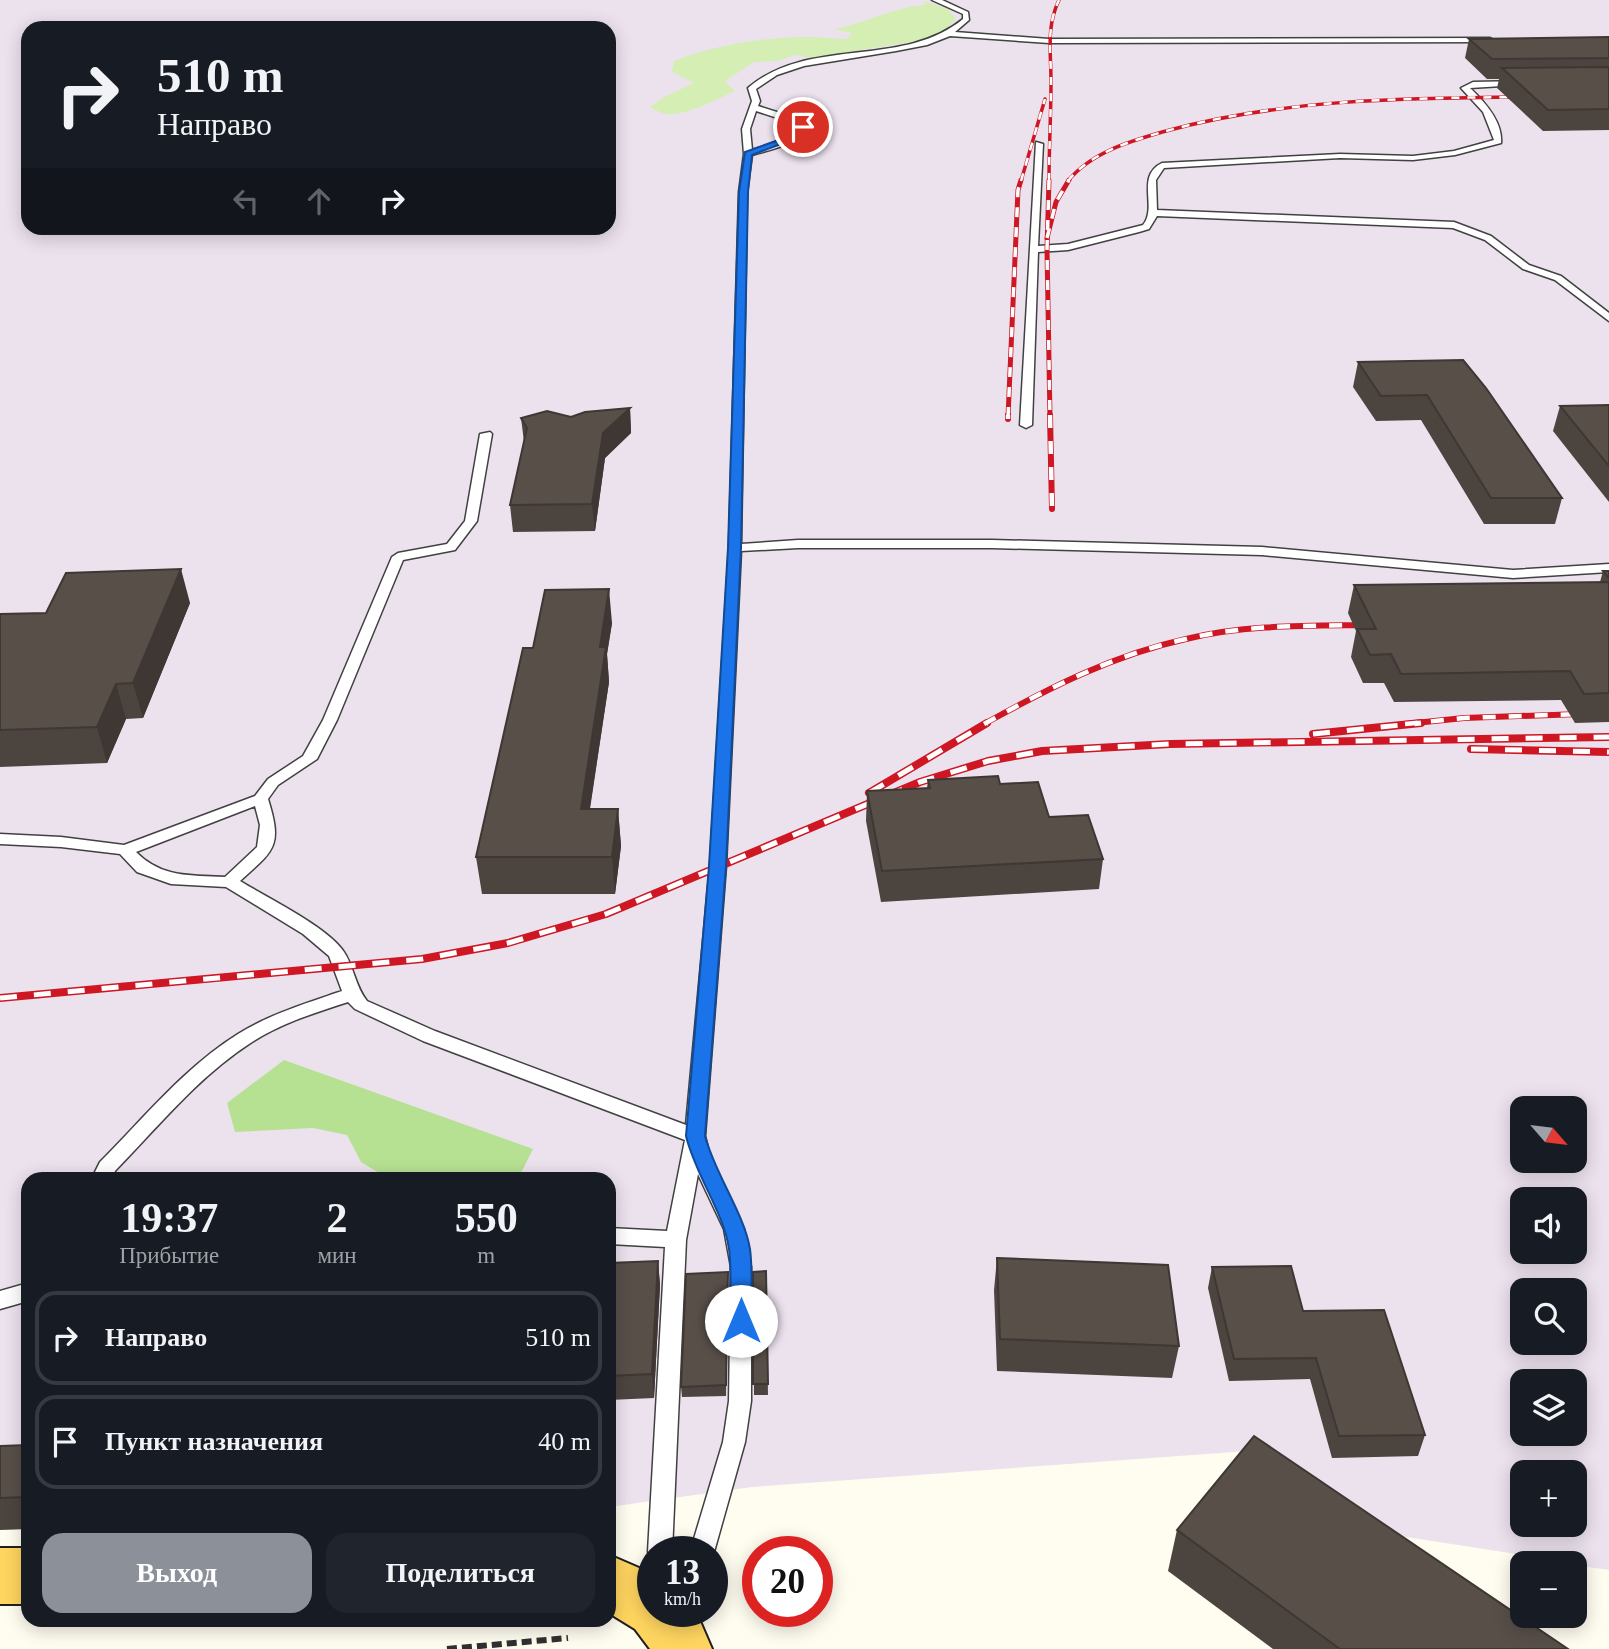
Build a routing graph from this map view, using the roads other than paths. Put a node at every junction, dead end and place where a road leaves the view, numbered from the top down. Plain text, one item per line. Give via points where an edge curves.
1 (935, 0) edge
2 (950, 34) junction
3 (1505, 40) edge
4 (1528, 83) edge
5 (752, 107) junction
6 (1039, 144) dead end
7 (748, 153) junction
8 (1153, 214) junction
9 (1032, 249) junction
10 (1609, 318) edge
11 (1026, 425) dead end
12 (486, 434) dead end
13 (734, 548) junction
14 (1609, 568) edge
15 (260, 799) junction
16 (0, 839) edge
17 (125, 850) junction
18 (229, 882) junction
19 (352, 994) junction
20 (695, 1136) junction
21 (105, 1172) edge
22 (616, 1236) edge
23 (676, 1240) junction
24 (21, 1294) edge
25 (0, 1300) edge
26 (661, 1536) edge
27 (707, 1536) edge
28 (0, 1576) edge
29 (21, 1576) edge
30 (616, 1586) edge
31 (637, 1596) edge
32 (670, 1627) edge
33 (682, 1649) edge

1 - 2 lane via 966,13 966,20
2 - 3 lane via 1155,43
2 - 5 lane via 784,71 752,88 756,101
4 - 8 lane via 1465,88 1497,129 1498,141 1413,158 1340,156 1162,166 1152,176
5 - 7 lane via 746,129
5 - 7 lane via 800,122 803,127 790,139
6 - 9 lane
7 - 13 lane
8 - 9 lane via 1146,227 1136,230 1068,247
8 - 10 lane via 1454,225 1488,238 1526,267 1558,278
9 - 11 lane
12 - 15 lane via 471,521 450,547 398,557 309,759 272,782
13 - 14 lane via 992,544 1262,551 1513,574
13 - 20 lane via 718,866
15 - 17 lane
15 - 18 lane via 268,825 265,849
16 - 17 lane
17 - 18 lane via 143,868 177,880
18 - 19 lane via 309,930 335,953
19 - 20 lane via 361,1005 429,1035
19 - 21 lane via 276,1021 242,1039 212,1062
20 - 23 lane
20 - 27 lane via 739,1249 740,1401 734,1442
22 - 23 lane
23 - 26 lane
24 - 25 lane
28 - 29 main road
30 - 31 main road
32 - 33 main road

